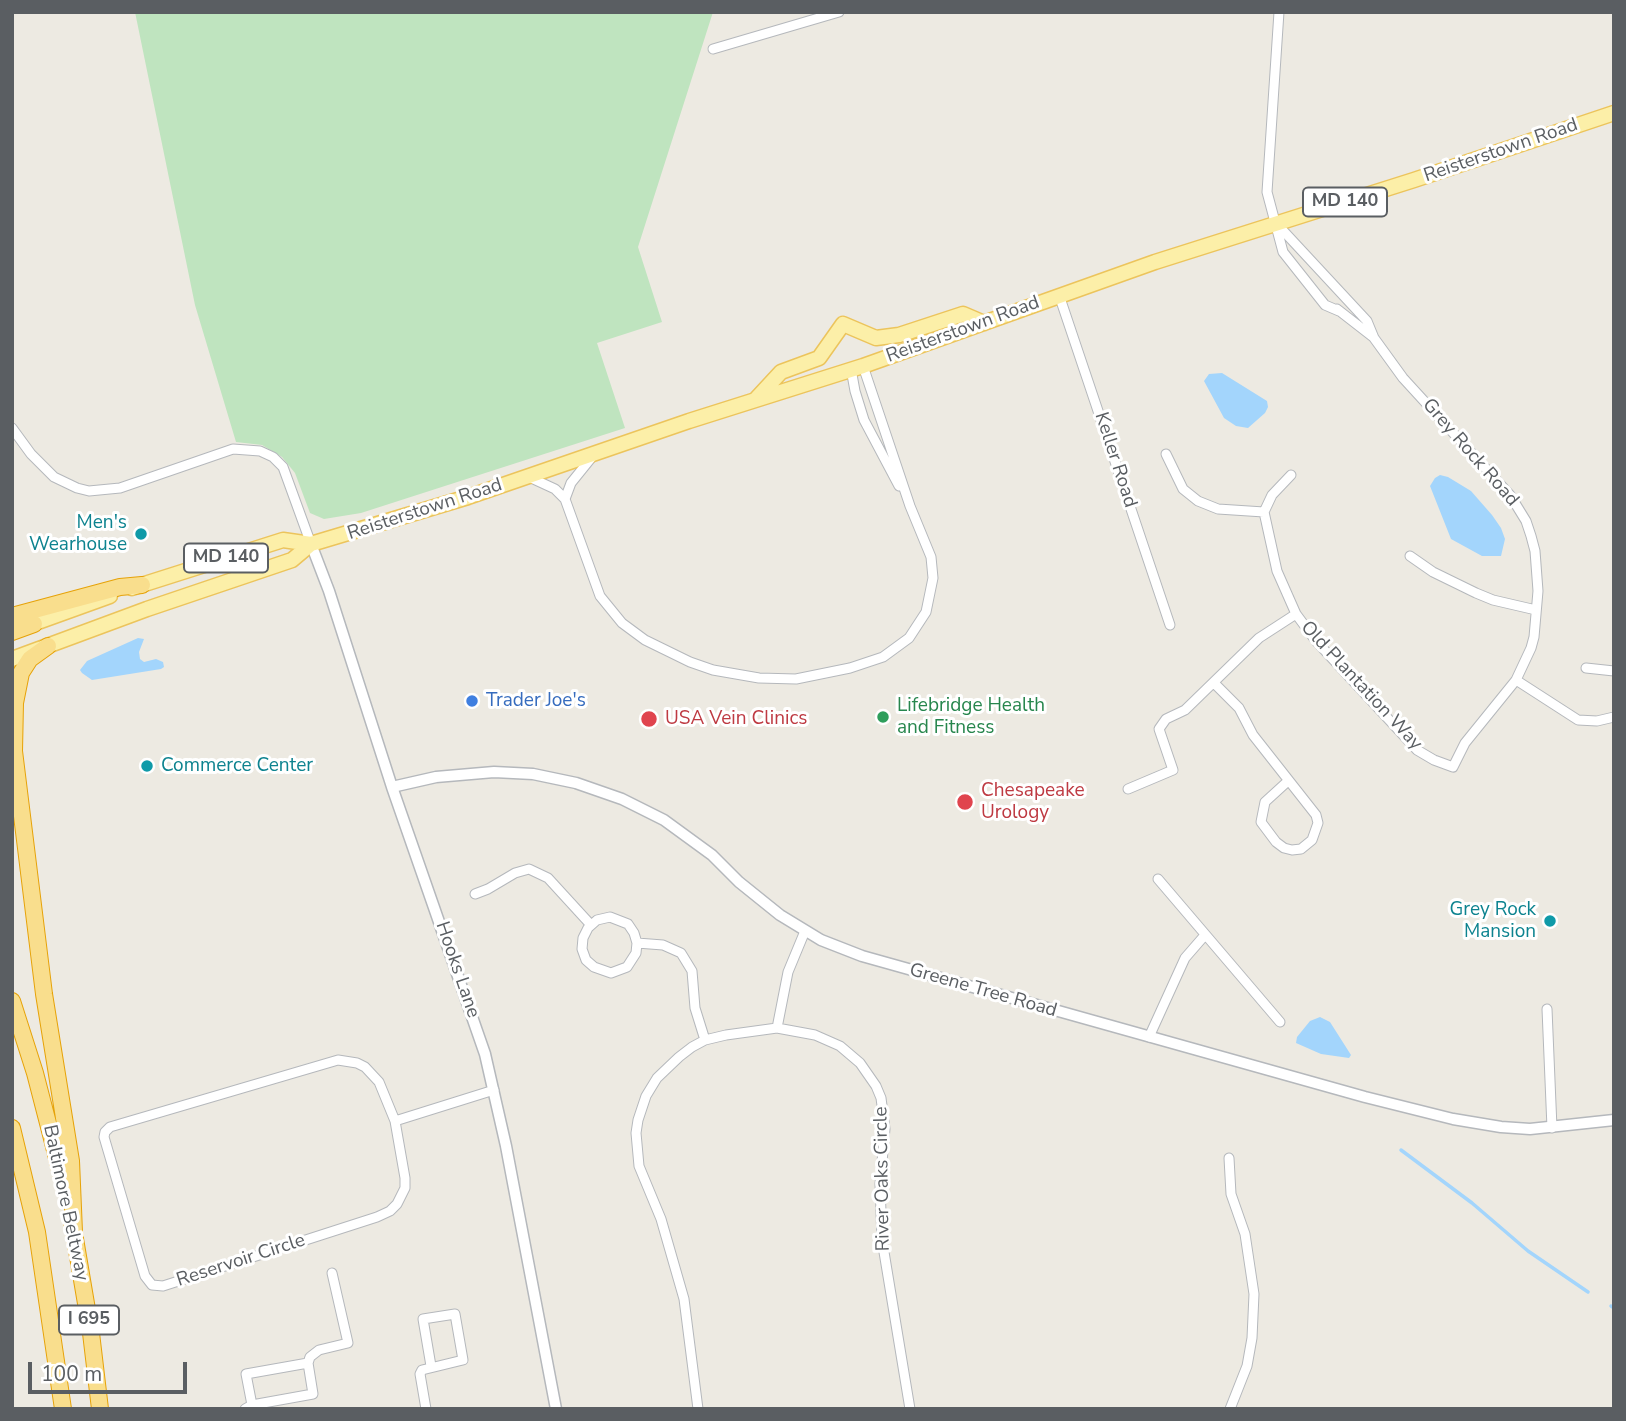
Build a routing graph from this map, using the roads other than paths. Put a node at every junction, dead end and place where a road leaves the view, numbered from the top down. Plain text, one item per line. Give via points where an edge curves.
1 (839, 12) edge
2 (1279, 12) edge
3 (713, 49) dead end
4 (1614, 113) edge
5 (1276, 223) junction
6 (1283, 253) junction
7 (1059, 295) junction
8 (1339, 311) junction
9 (984, 323) junction
10 (1374, 338) junction
11 (857, 367) junction
12 (754, 401) junction
13 (12, 428) edge
14 (1166, 454) dead end
15 (594, 455) junction
16 (1291, 475) dead end
17 (529, 477) junction
18 (565, 499) junction
19 (910, 506) junction
20 (1264, 512) junction
21 (312, 544) junction
22 (1410, 556) dead end
23 (142, 585) junction
24 (1536, 610) junction
25 (1296, 614) junction
26 (12, 616) edge
27 (34, 624) joint
28 (1170, 625) dead end
29 (12, 631) edge
30 (48, 646) junction
31 (12, 660) edge
32 (1586, 668) dead end
33 (1614, 671) edge
34 (1516, 680) junction
35 (1214, 682) junction
36 (1614, 718) edge
37 (1453, 767) joint
38 (1288, 781) junction
39 (392, 788) junction
40 (1128, 789) dead end
41 (12, 836) edge
42 (1158, 879) dead end
43 (475, 894) dead end
44 (591, 925) junction
45 (805, 931) junction
46 (1205, 934) junction
47 (637, 943) junction
48 (39, 959) junction
49 (12, 1001) edge
50 (1547, 1009) dead end
51 (1280, 1022) dead end
52 (777, 1028) junction
53 (1149, 1037) junction
54 (705, 1040) junction
55 (494, 1090) junction
56 (1614, 1120) edge
57 (394, 1121) junction
58 (12, 1128) edge
59 (1552, 1128) junction
60 (1229, 1158) dead end
61 (12, 1164) edge
62 (37, 1232) junction
63 (74, 1232) junction
64 (332, 1273) dead end
65 (308, 1363) junction
66 (431, 1366) junction
67 (248, 1407) edge
68 (63, 1409) edge
69 (100, 1409) edge
70 (426, 1409) edge
71 (556, 1409) edge
72 (698, 1409) edge
73 (910, 1409) edge
74 (1230, 1409) edge

1 - 3 street
2 - 5 street via 1267,192
4 - 5 main road, Reisterstown Road / MD 140
5 - 6 street, Grey Rock Road
5 - 7 main road, Reisterstown Road / MD 140
5 - 10 street, Grey Rock Road via 1367,321
6 - 8 street, Grey Rock Road
6 - 8 street, Grey Rock Road via 1325,305
7 - 9 main road, Reisterstown Road / MD 140
7 - 28 street, Keller Road
8 - 10 street, Grey Rock Road
9 - 11 main road, Reisterstown Road / MD 140
9 - 12 main road via 963,314 876,338 843,324 819,358 781,372
10 - 24 street, Grey Rock Road via 1402,378 1519,508 1535,551
11 - 12 main road, Reisterstown Road / MD 140
11 - 19 street
11 - 19 street via 855,391 864,420
12 - 15 main road, Reisterstown Road / MD 140
13 - 21 street via 54,477 89,491 120,488 233,449 260,451 277,461 288,477
14 - 20 street via 1182,489 1198,502 1218,509
15 - 17 main road, Reisterstown Road / MD 140
15 - 18 street via 570,483
16 - 20 street via 1272,495
17 - 18 street
17 - 21 main road, Reisterstown Road / MD 140
18 - 19 street via 593,581 622,623 690,662 735,675 776,680 821,675 883,657 909,638 930,601 933,569
20 - 25 street, Old Plantation Way via 1277,571
21 - 23 main road, Reisterstown Road / MD 140 via 283,540
21 - 30 main road, Reisterstown Road / MD 140 via 292,560
21 - 39 street, Hooks Lane
22 - 24 street via 1476,593
23 - 26 highway
23 - 27 main road, Reisterstown Road / MD 140
24 - 34 street, Grey Rock Road via 1534,636
25 - 35 street via 1259,638
25 - 37 street, Old Plantation Way via 1418,750
27 - 29 highway
30 - 31 main road, Reisterstown Road / MD 140
30 - 48 highway via 30,659 21,673 14,726
32 - 33 street
34 - 36 street via 1578,720
34 - 37 street, Grey Rock Road via 1465,743
35 - 38 street via 1239,708
35 - 40 street via 1159,729 1173,770
38 - 38 street via 1318,823 1312,840 1301,849 1276,842 1261,822 1265,802
39 - 45 street, Greene Tree Road via 436,777 504,772 546,776 599,790 678,829 763,903
39 - 55 street, Hooks Lane via 470,1008
41 - 48 highway
42 - 46 street
43 - 44 street via 529,869 548,878
44 - 47 street via 606,918 618,919 632,929
44 - 47 street via 582,949 600,971 627,967
45 - 52 street via 788,972
45 - 53 street, Greene Tree Road via 882,962
46 - 51 street
46 - 53 street via 1185,958
47 - 54 street via 663,944 686,958
48 - 63 highway via 71,1161
49 - 63 highway, Baltimore Beltway / I 695 via 42,1099
50 - 59 street
52 - 54 street, River Oaks Circle
52 - 73 street, River Oaks Circle via 816,1035 851,1054 881,1098 885,1129 880,1184 882,1240
53 - 59 street, Greene Tree Road via 1423,1112 1501,1127
54 - 72 street, River Oaks Circle via 679,1056 657,1078 646,1096 636,1133 639,1166 661,1219 684,1299
55 - 57 street
55 - 71 street, Hooks Lane
56 - 59 street, Greene Tree Road
57 - 57 street, Reservoir Circle via 373,1073 357,1063 338,1060 110,1127 104,1137 148,1281 163,1286 390,1211 405,1188
58 - 62 highway, Baltimore Beltway / I 695
60 - 74 street via 1231,1194 1245,1234 1254,1294 1247,1366
61 - 62 highway
62 - 68 highway, Baltimore Beltway / I 695
63 - 69 highway, Baltimore Beltway / I 695
64 - 65 street via 348,1343 319,1350
65 - 67 street via 246,1374
65 - 67 street via 313,1394
66 - 66 street via 463,1360 455,1314 423,1319
66 - 70 street via 420,1374

